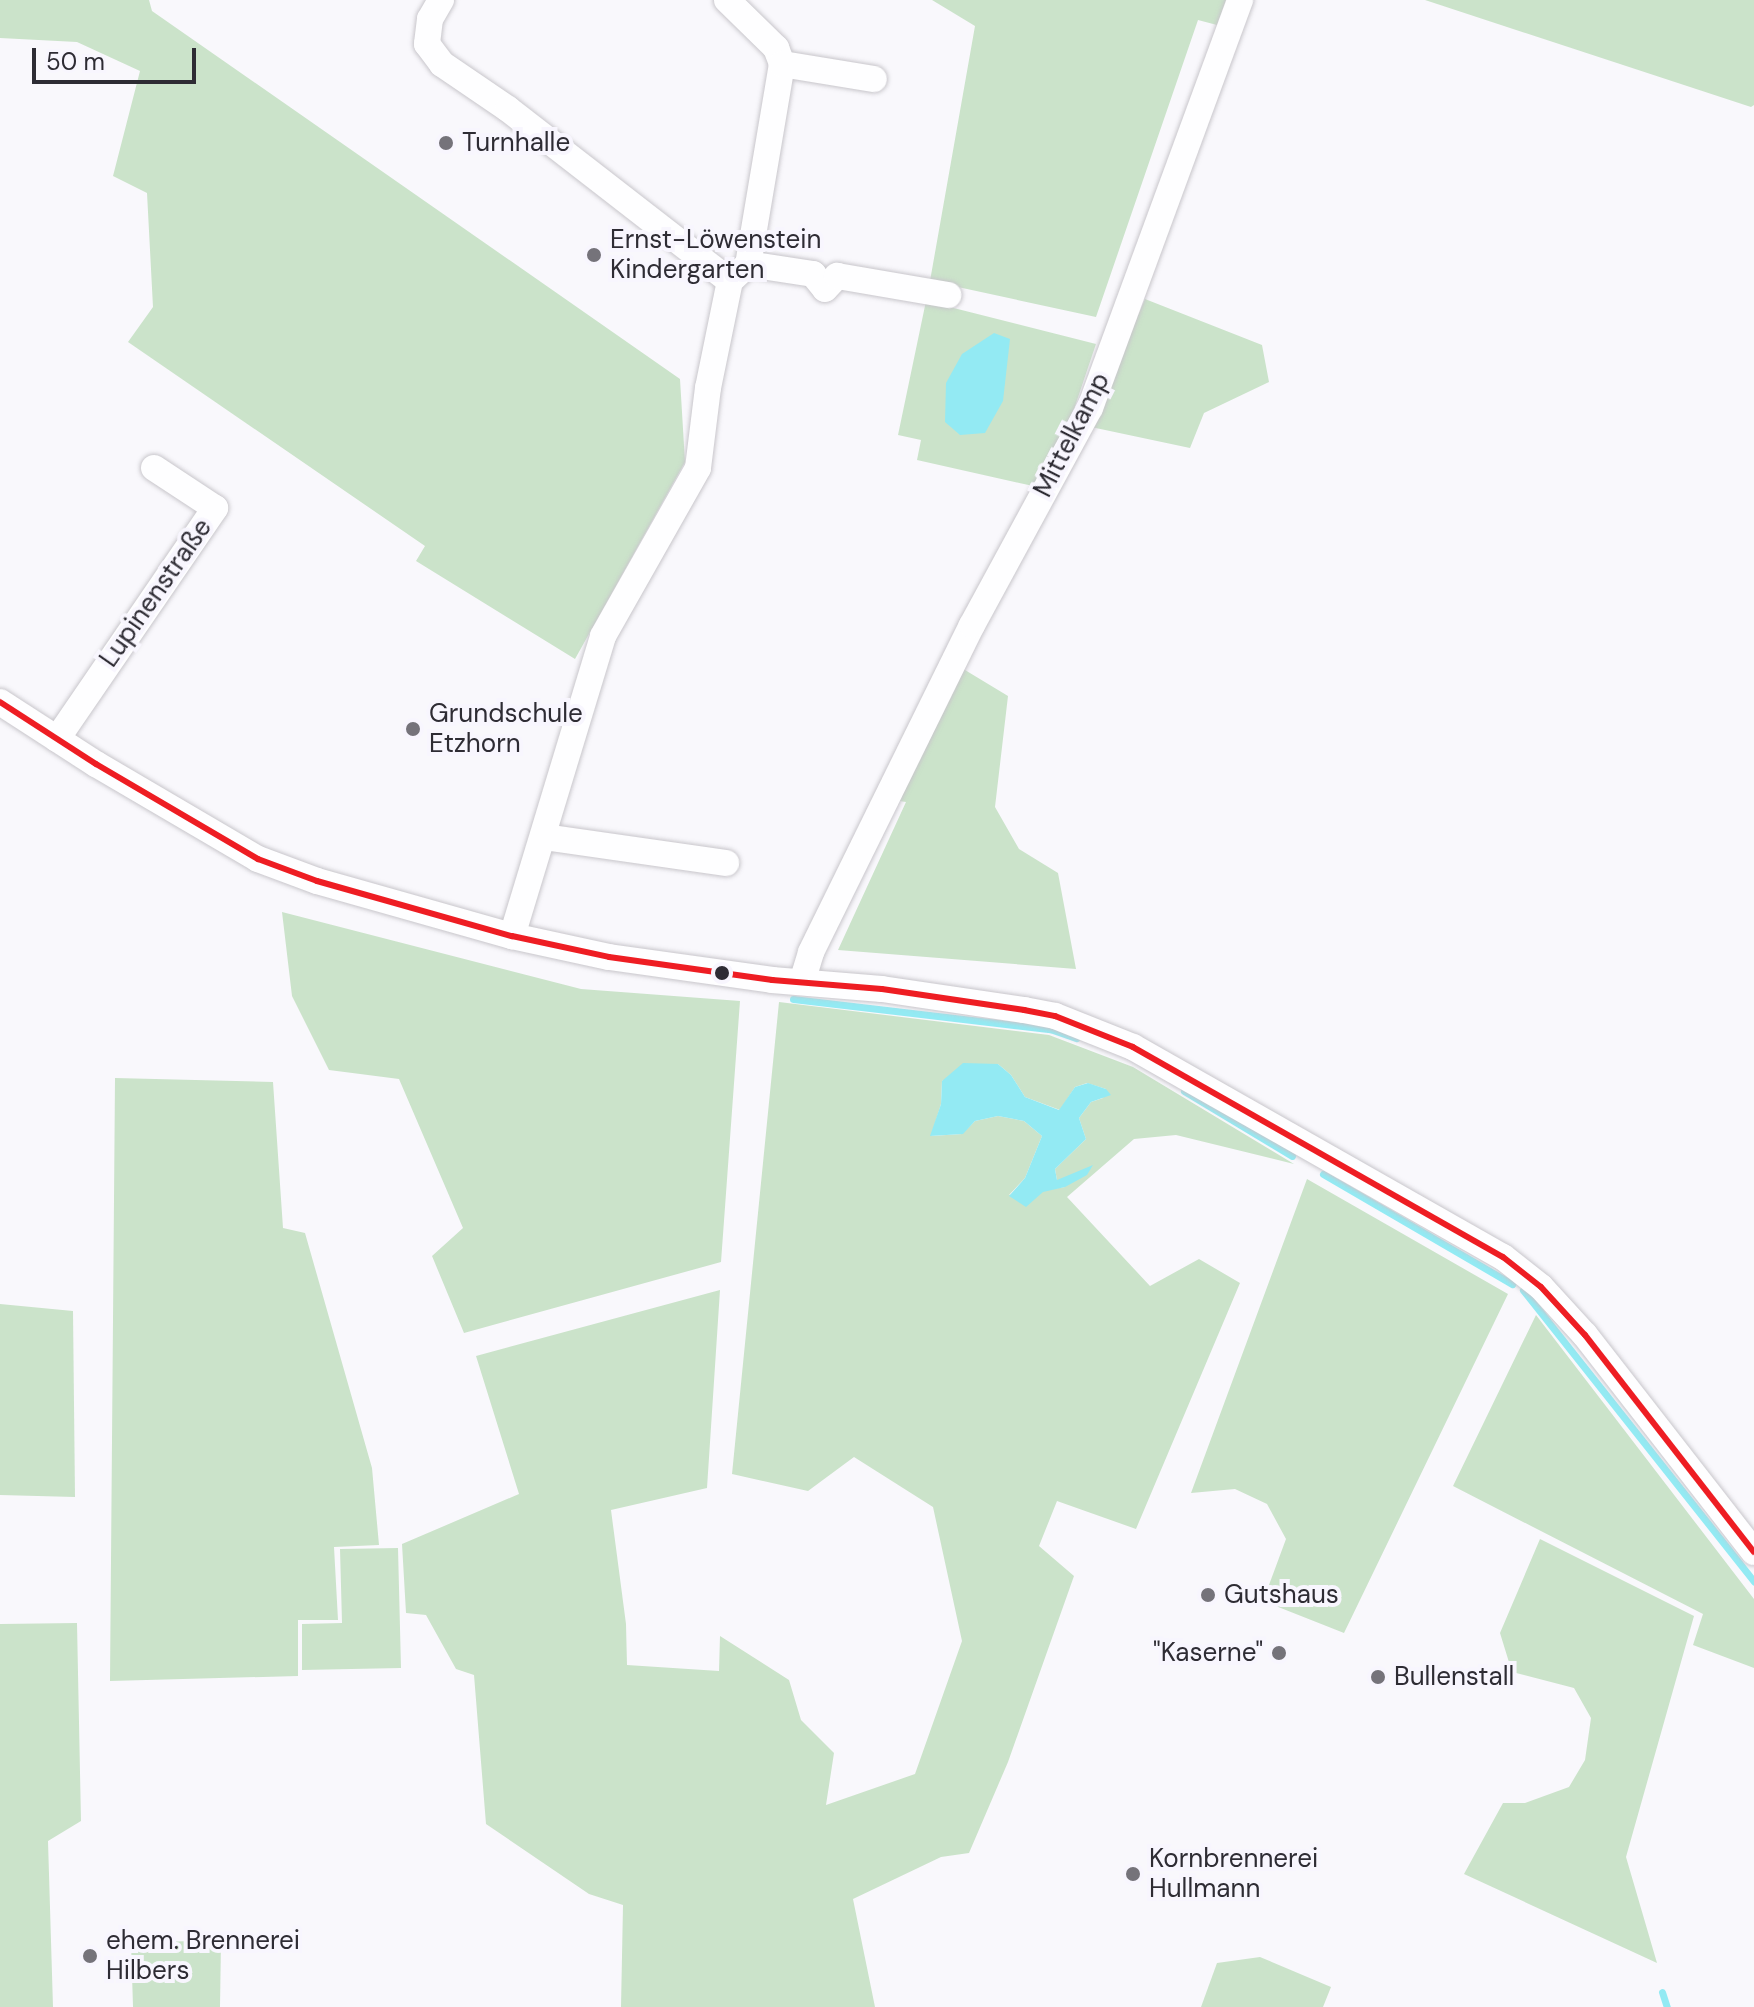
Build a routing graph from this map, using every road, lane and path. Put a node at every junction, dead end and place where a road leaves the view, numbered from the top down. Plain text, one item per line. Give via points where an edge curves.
1 (441, 0) edge
2 (727, 0) edge
3 (1240, 0) edge
4 (782, 64) junction
5 (874, 79) dead end
6 (739, 272) junction
7 (948, 295) dead end
8 (154, 468) dead end
9 (0, 702) edge
10 (57, 739) junction
11 (544, 837) junction
12 (726, 863) dead end
13 (512, 936) junction
14 (802, 982) junction
15 (1754, 1552) edge

1 - 6 street via 430,19 427,44 442,64
2 - 4 street via 776,48
3 - 14 street, Mittelkamp via 1090,408 972,625 811,952
4 - 5 street
4 - 6 street
6 - 7 street via 813,274 825,289 837,276
6 - 11 street via 708,388 698,468 603,636
8 - 10 street, Lupinenstraße via 215,508
9 - 10 street
10 - 13 street via 258,859
11 - 12 street
11 - 13 street
13 - 14 street via 609,957
14 - 15 street via 1055,1016 1133,1047 1503,1257 1552,1296

